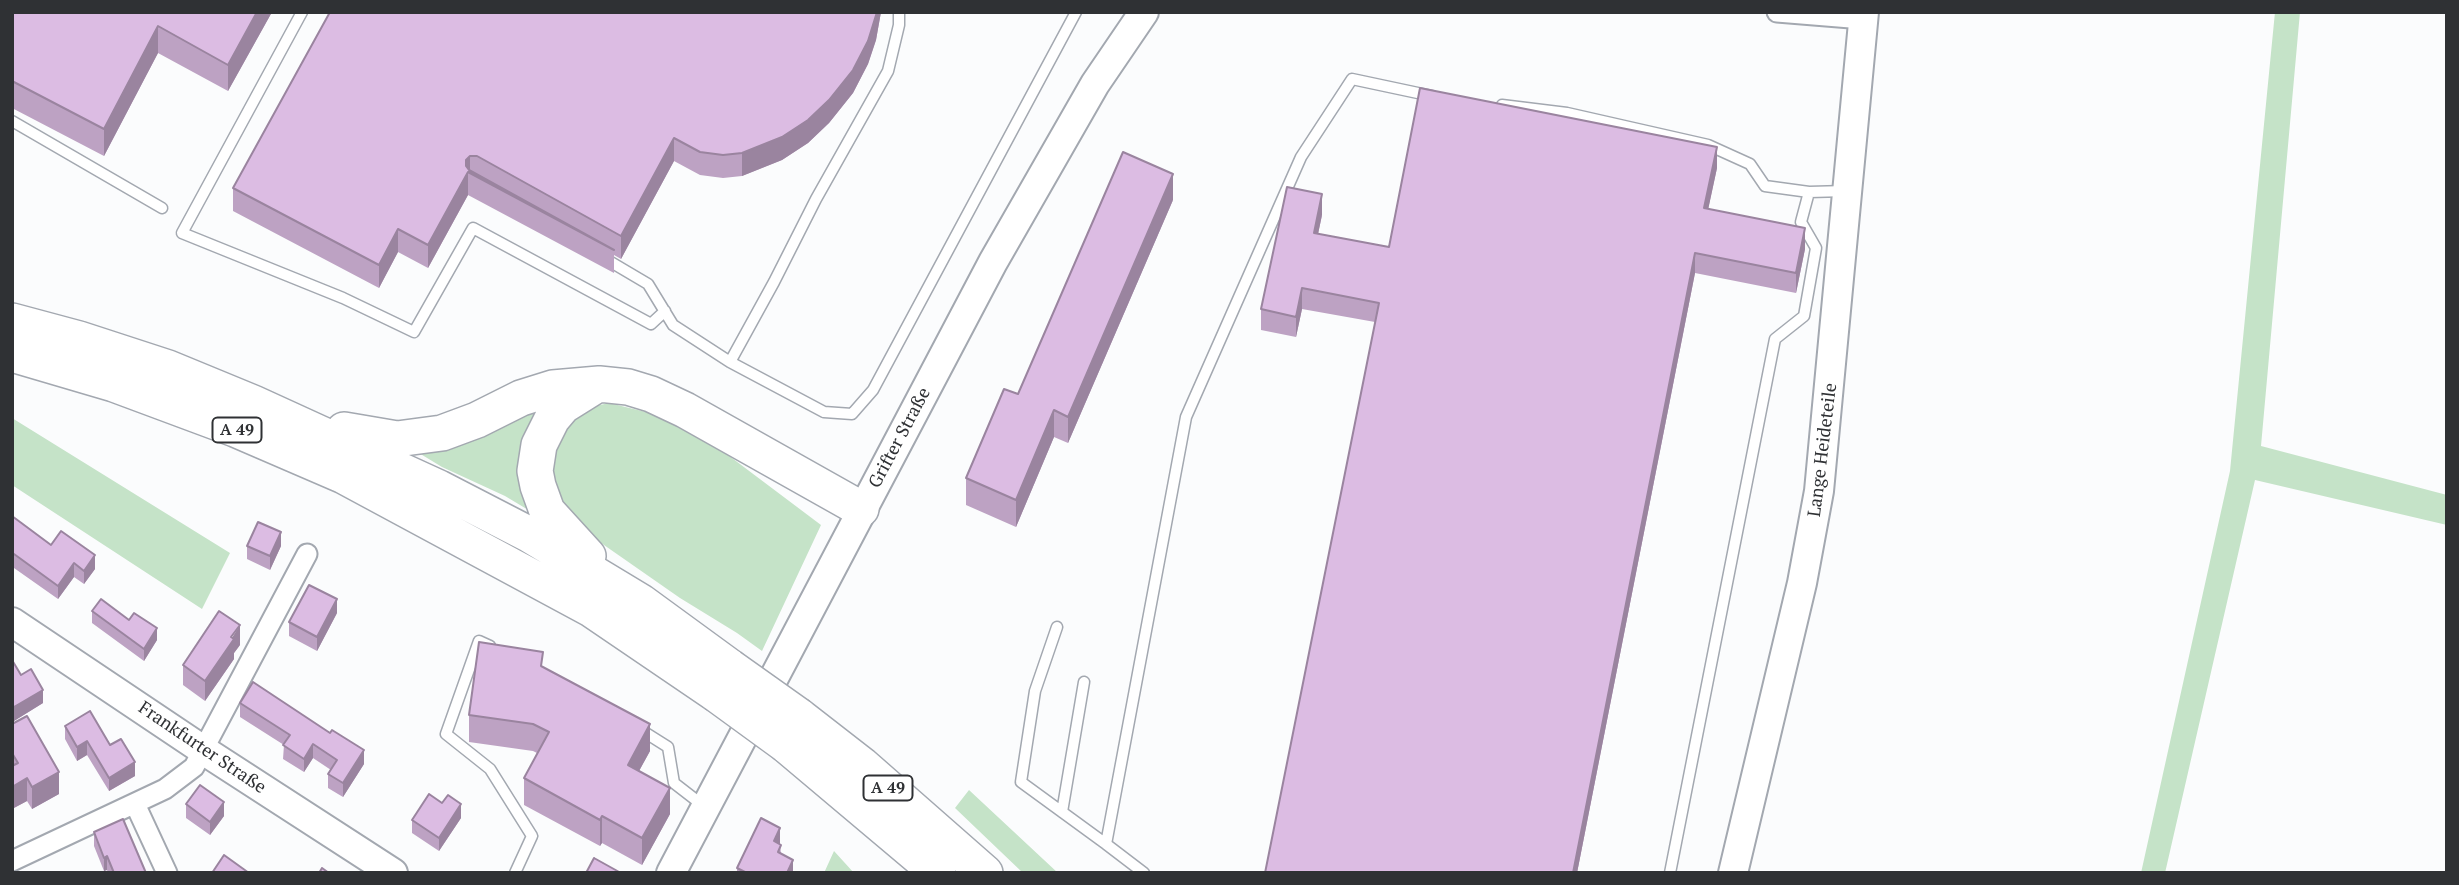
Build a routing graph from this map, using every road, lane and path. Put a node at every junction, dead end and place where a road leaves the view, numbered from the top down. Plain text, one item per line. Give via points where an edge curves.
1 (302, 12) edge
2 (899, 12) edge
3 (1144, 12) edge
4 (1777, 12) edge
5 (1073, 13) edge
6 (1864, 16) edge
7 (1440, 98) edge
8 (1491, 104) edge
9 (12, 121) edge
10 (1848, 191) junction
11 (1809, 192) junction
12 (162, 208) dead end
13 (594, 252) edge
14 (665, 312) junction
15 (12, 321) edge
16 (12, 354) edge
17 (730, 362) junction
18 (599, 384) junction
19 (253, 403) junction
20 (861, 509) junction
21 (307, 554) dead end
22 (641, 602) junction
23 (12, 622) edge
24 (1057, 627) dead end
25 (501, 651) edge
26 (723, 680) junction
27 (1084, 682) dead end
28 (635, 727) edge
29 (792, 731) junction
30 (203, 750) junction
31 (135, 804) junction
32 (706, 807) junction
33 (1062, 812) junction
34 (878, 821) junction
35 (1106, 844) junction
36 (12, 861) edge
37 (167, 873) edge
38 (393, 873) edge
39 (515, 873) edge
40 (671, 873) edge
41 (918, 873) edge
42 (938, 873) edge
43 (985, 873) edge
44 (1144, 873) edge
45 (1670, 873) edge
46 (1733, 873) edge

1 - 14 lane via 182,233 415,332 473,229 651,324
2 - 17 lane via 888,71
3 - 20 street, Grifter Straße via 1088,96 993,262
4 - 6 street, Lange Heideteile
5 - 17 lane via 873,390 852,414 824,412
6 - 10 street, Lange Heideteile
7 - 35 lane via 1352,79 1301,157 1186,417
8 - 11 lane via 1567,113 1708,145 1750,164 1765,186
9 - 12 lane
10 - 11 lane
10 - 46 street, Lange Heideteile via 1825,450 1812,537
11 - 45 lane via 1801,222 1816,247 1804,316 1775,339
13 - 14 lane via 648,284
14 - 17 lane via 673,325
15 - 19 highway, A 49 via 168,368
16 - 26 highway, A 49 via 138,393 344,476
18 - 19 highway via 545,390 442,433 397,439 354,433
18 - 20 highway via 628,387 685,410
18 - 22 highway via 563,406 546,429 535,471 547,511 587,555
19 - 22 highway, A 49 via 439,488 530,535
20 - 32 street, Grifter Straße
21 - 30 street
22 - 26 highway, A 49
23 - 30 street, Frankfurter Straße
24 - 33 lane via 1035,691 1021,782
25 - 39 lane via 479,641 446,734 490,769 532,836
26 - 29 highway, A 49, bridge
27 - 33 lane
28 - 32 lane via 668,747 674,783
29 - 34 highway, A 49
29 - 43 highway, A 49 via 862,765
30 - 31 street via 194,767
30 - 38 street, Frankfurter Straße
31 - 36 street
31 - 37 street
32 - 40 street, Grifter Straße
33 - 35 lane
34 - 41 highway
34 - 42 highway, A 49
35 - 44 lane

